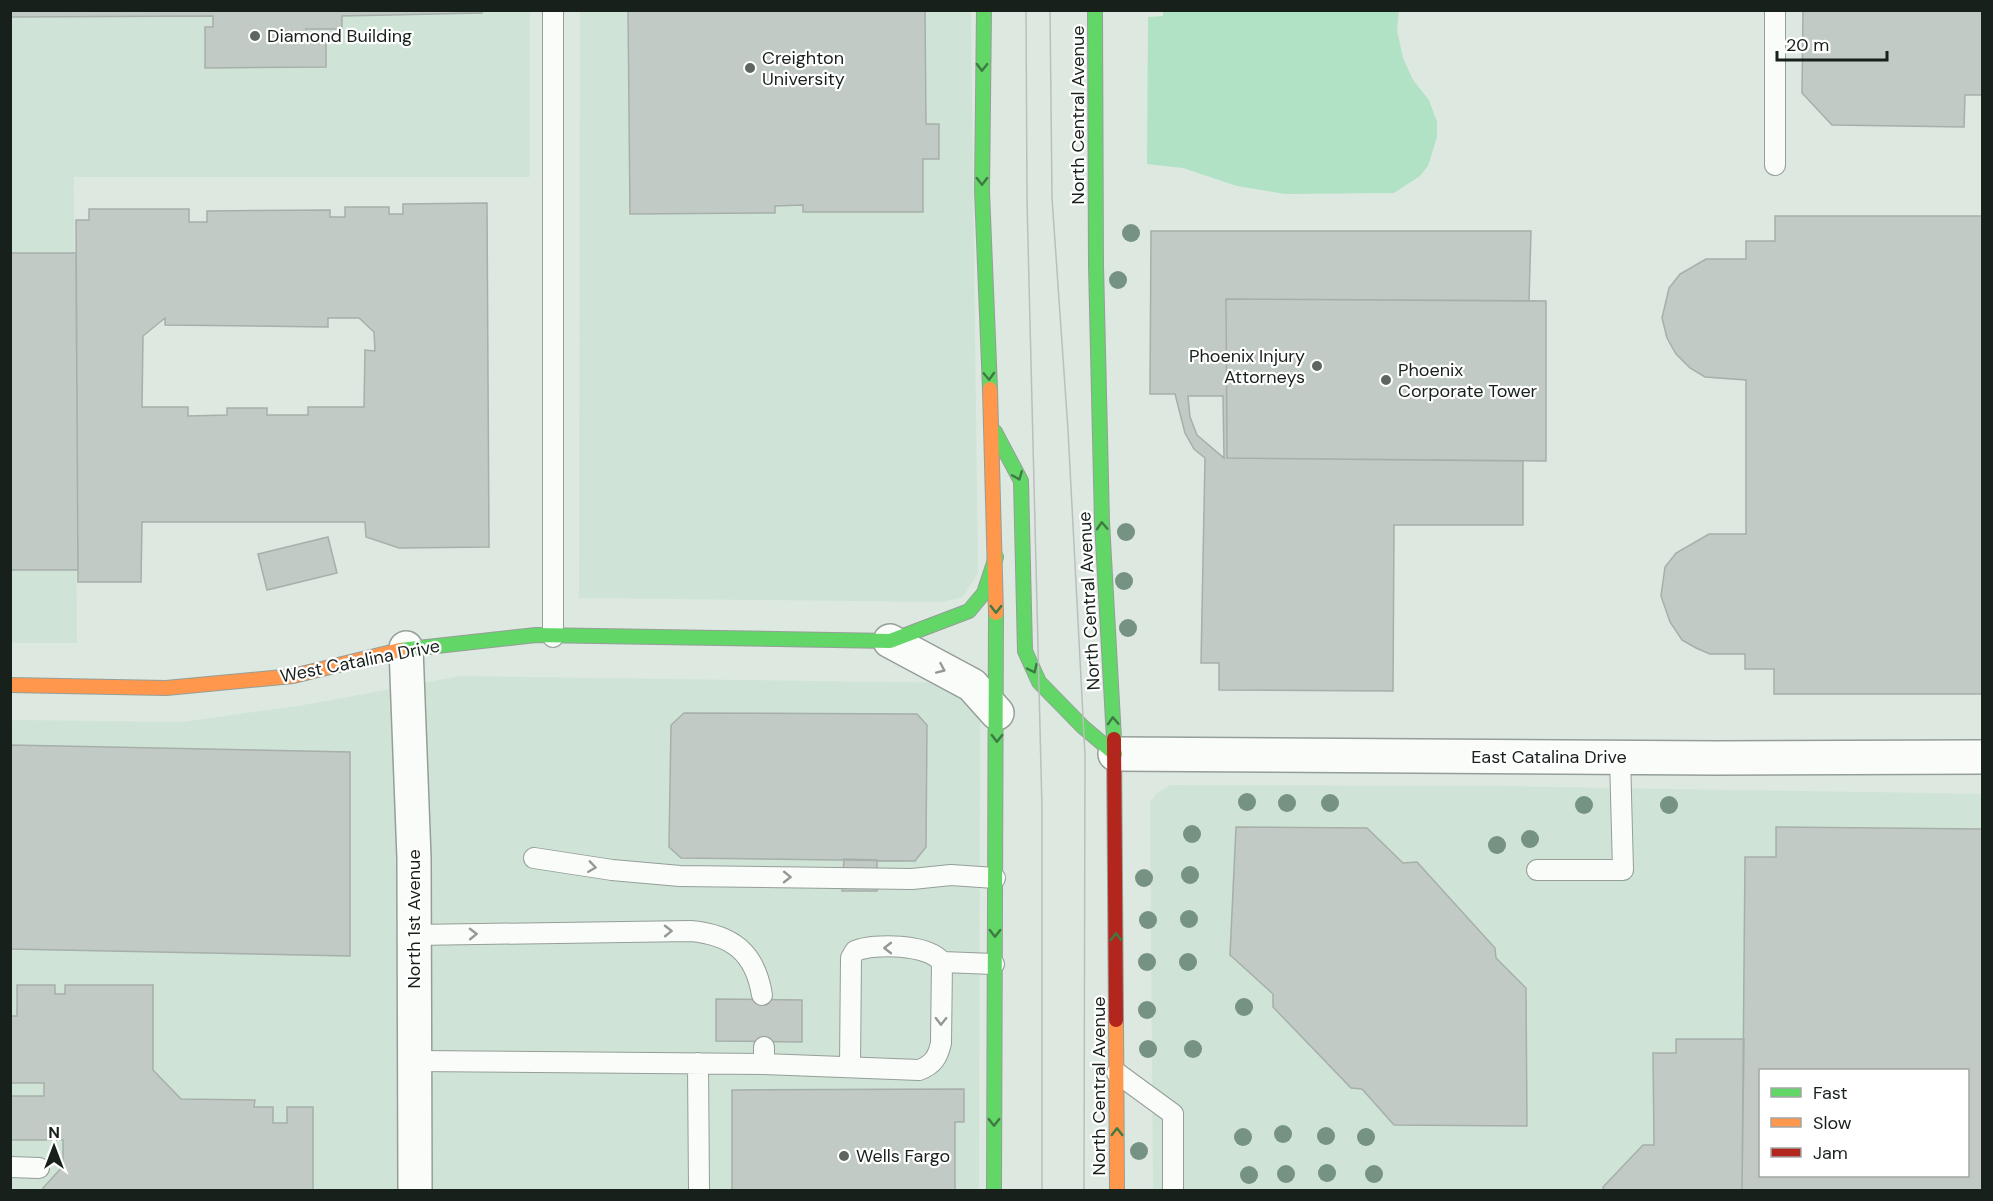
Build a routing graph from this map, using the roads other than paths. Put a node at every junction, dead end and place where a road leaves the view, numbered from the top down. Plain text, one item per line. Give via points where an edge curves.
1 (553, 10) edge
2 (984, 10) edge
3 (1095, 10) edge
4 (1775, 10) edge
5 (1775, 165) dead end
6 (991, 425) junction
7 (996, 557) junction
8 (553, 637) junction
9 (890, 641) junction
10 (406, 648) junction
11 (10, 685) edge
12 (997, 713) junction
13 (1115, 754) junction
14 (1983, 756) edge
15 (1620, 757) junction
16 (534, 858) dead end
17 (1536, 870) dead end
18 (995, 878) junction
19 (414, 935) junction
20 (942, 962) junction
21 (994, 964) junction
22 (762, 995) dead end
23 (415, 1061) junction
24 (698, 1063) junction
25 (850, 1067) junction
26 (1117, 1074) junction
27 (10, 1167) edge
28 (39, 1168) dead end
29 (415, 1191) edge
30 (699, 1191) edge
31 (994, 1191) edge
32 (1117, 1191) edge
33 (1173, 1191) edge

1 - 8 lane
2 -> 6 main road via 982,191
13 -> 3 main road, North Central Avenue via 1102,522
4 - 5 lane
6 - 7 main road
6 -> 13 main road via 1022,481 1025,651 1039,682
7 - 9 main road, West Catalina Drive via 984,593 969,611
7 -> 12 main road
8 - 9 main road, West Catalina Drive
8 - 10 main road, West Catalina Drive via 536,635
9 -> 12 street, West Catalina Drive via 972,685
10 - 11 main road, West Catalina Drive via 293,676 166,688
10 - 19 street, North 1st Avenue
12 -> 18 main road
13 - 15 street, East Catalina Drive
26 -> 13 main road, North Central Avenue
14 - 15 street, East Catalina Drive
15 - 17 lane via 1623,870
16 -> 18 lane via 680,876 912,879 951,874
18 -> 21 main road
19 -> 22 lane via 691,931 714,934 737,945 750,961
19 - 23 street, North 1st Avenue
20 - 21 lane
20 -> 25 lane via 938,1056 920,1070
20 -> 25 lane via 928,951 855,951 851,958
21 -> 31 main road
23 - 24 lane
23 - 29 street, North 1st Avenue
24 - 25 lane via 764,1056
24 - 30 lane
32 -> 26 main road, North Central Avenue
26 - 33 lane via 1173,1114
27 - 28 lane

